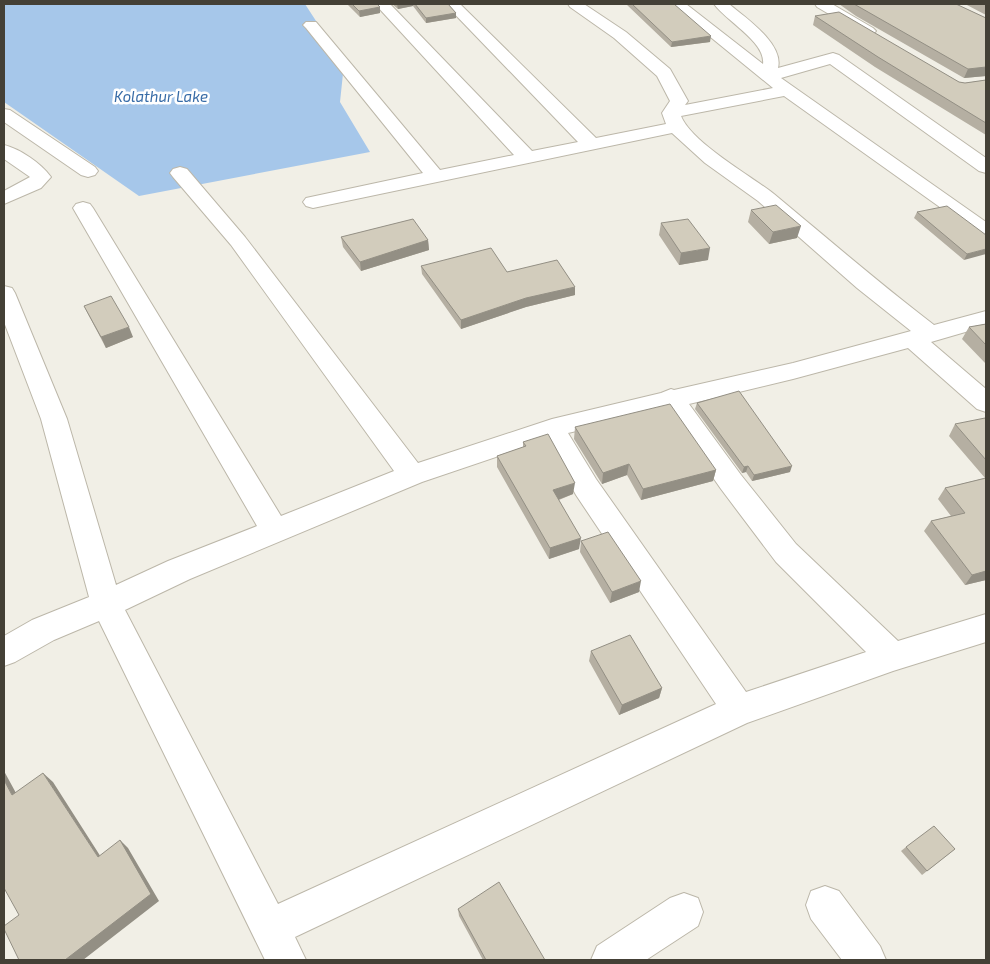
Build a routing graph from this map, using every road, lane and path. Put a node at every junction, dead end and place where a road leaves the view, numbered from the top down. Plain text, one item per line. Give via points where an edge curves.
1 (382, 4) edge
2 (452, 4) edge
3 (575, 4) edge
4 (677, 4) edge
5 (722, 4) edge
6 (822, 4) edge
7 (312, 25) dead end
8 (881, 39) edge
9 (768, 76) junction
10 (787, 90) junction
11 (4, 114) edge
12 (674, 120) junction
13 (591, 144) junction
14 (4, 151) edge
15 (526, 156) junction
16 (986, 167) edge
17 (88, 170) dead end
18 (180, 173) dead end
19 (436, 177) junction
20 (4, 198) edge
21 (313, 202) dead end
22 (82, 208) dead end
23 (986, 232) edge
24 (4, 294) edge
25 (986, 318) edge
26 (921, 336) junction
27 (671, 398) junction
28 (986, 403) edge
29 (552, 428) junction
30 (412, 475) junction
31 (275, 531) junction
32 (106, 604) junction
33 (986, 628) edge
34 (4, 652) edge
35 (893, 657) junction
36 (739, 710) junction
37 (825, 905) dead end
38 (684, 912) dead end
39 (270, 928) junction
40 (286, 960) edge
41 (611, 960) edge
42 (866, 960) edge

1 - 15 street
2 - 13 street
3 - 12 street via 620,35 664,73 679,101
4 - 9 street
5 - 9 street via 765,44 772,61
6 - 8 street
7 - 19 street
9 - 10 street
9 - 16 street via 833,58
10 - 12 street
10 - 23 street
11 - 17 street
12 - 13 street
12 - 26 street via 712,159 765,197
13 - 15 street
14 - 20 street via 41,178
15 - 19 street
18 - 30 street via 238,241
19 - 21 street
22 - 31 street
24 - 32 street via 54,419
25 - 26 street
26 - 27 street via 793,371
26 - 28 street
27 - 29 street
27 - 35 street via 786,554
29 - 30 street
29 - 36 street via 586,487
30 - 31 street
31 - 32 street
32 - 34 street via 42,630
32 - 39 street
33 - 35 street
35 - 36 street
36 - 39 street
37 - 42 street
38 - 41 street
39 - 40 street

